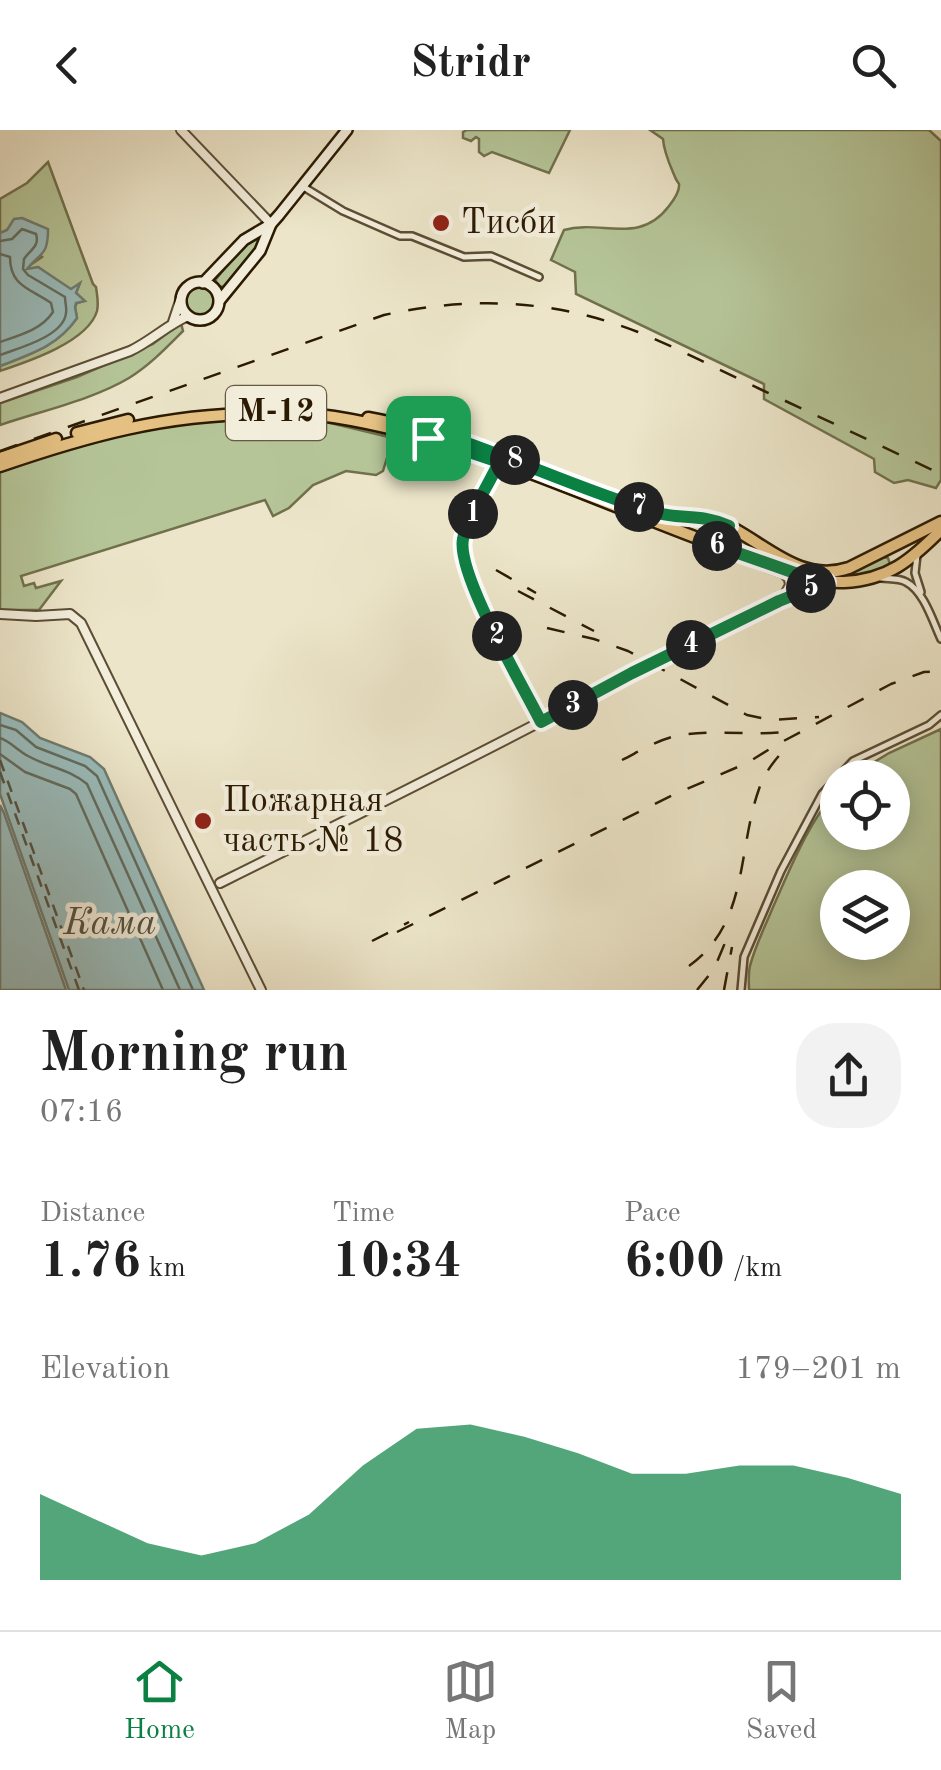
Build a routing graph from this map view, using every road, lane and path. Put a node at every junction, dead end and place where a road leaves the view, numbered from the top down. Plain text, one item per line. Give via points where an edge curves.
1 (181, 130) edge
2 (348, 130) edge
3 (302, 186) junction
4 (259, 212) junction
5 (270, 224) junction
6 (258, 232) junction
7 (539, 277) dead end
8 (203, 282) junction
9 (182, 295) junction
10 (220, 300) junction
11 (188, 316) junction
12 (173, 322) junction
13 (0, 398) edge
14 (447, 440) junction
15 (0, 462) edge
16 (499, 462) junction
17 (941, 522) edge
18 (729, 526) junction
19 (941, 530) edge
20 (718, 546) junction
21 (918, 553) junction
22 (878, 555) junction
23 (777, 568) junction
24 (889, 574) junction
25 (873, 578) junction
26 (827, 582) junction
27 (779, 601) junction
28 (924, 605) junction
29 (0, 614) edge
30 (941, 639) edge
31 (941, 715) edge
32 (541, 722) junction
33 (209, 879) junction
34 (220, 883) junction
35 (216, 896) junction
36 (261, 990) edge
37 (741, 990) edge

1 - 4 street
2 - 3 main road
3 - 5 main road
3 - 7 street via 400,236 464,258 491,256
4 - 5 street
4 - 6 street
5 - 6 main road
5 - 10 main road via 260,251
6 - 8 main road
8 - 9 main road
8 - 10 main road
9 - 11 main road
9 - 12 street
10 - 11 main road via 210,318
11 - 12 street
12 - 13 street via 130,351
14 - 15 main road, М-12 via 315,415 201,416 155,421
14 - 16 main road, М-12
14 - 18 main road, М-12 via 657,513
16 - 20 main road, М-12
16 - 32 street via 465,528 462,554
17 - 22 main road, М-12
18 - 20 main road via 710,531
18 - 22 main road, М-12 via 782,560 817,572 841,571
19 - 21 main road, М-12
20 - 23 main road, М-12
21 - 24 main road, М-12
21 - 28 street via 914,572
22 - 24 main road via 894,561
23 - 26 main road, М-12
23 - 27 street via 790,585
24 - 25 main road, М-12
25 - 26 main road, М-12
25 - 28 street via 905,581
26 - 27 street
27 - 32 street
28 - 30 street
29 - 33 street via 70,614 82,622
31 - 37 street via 854,760 822,794 744,957
32 - 34 street
33 - 34 street
33 - 35 street
34 - 35 street
35 - 36 street

